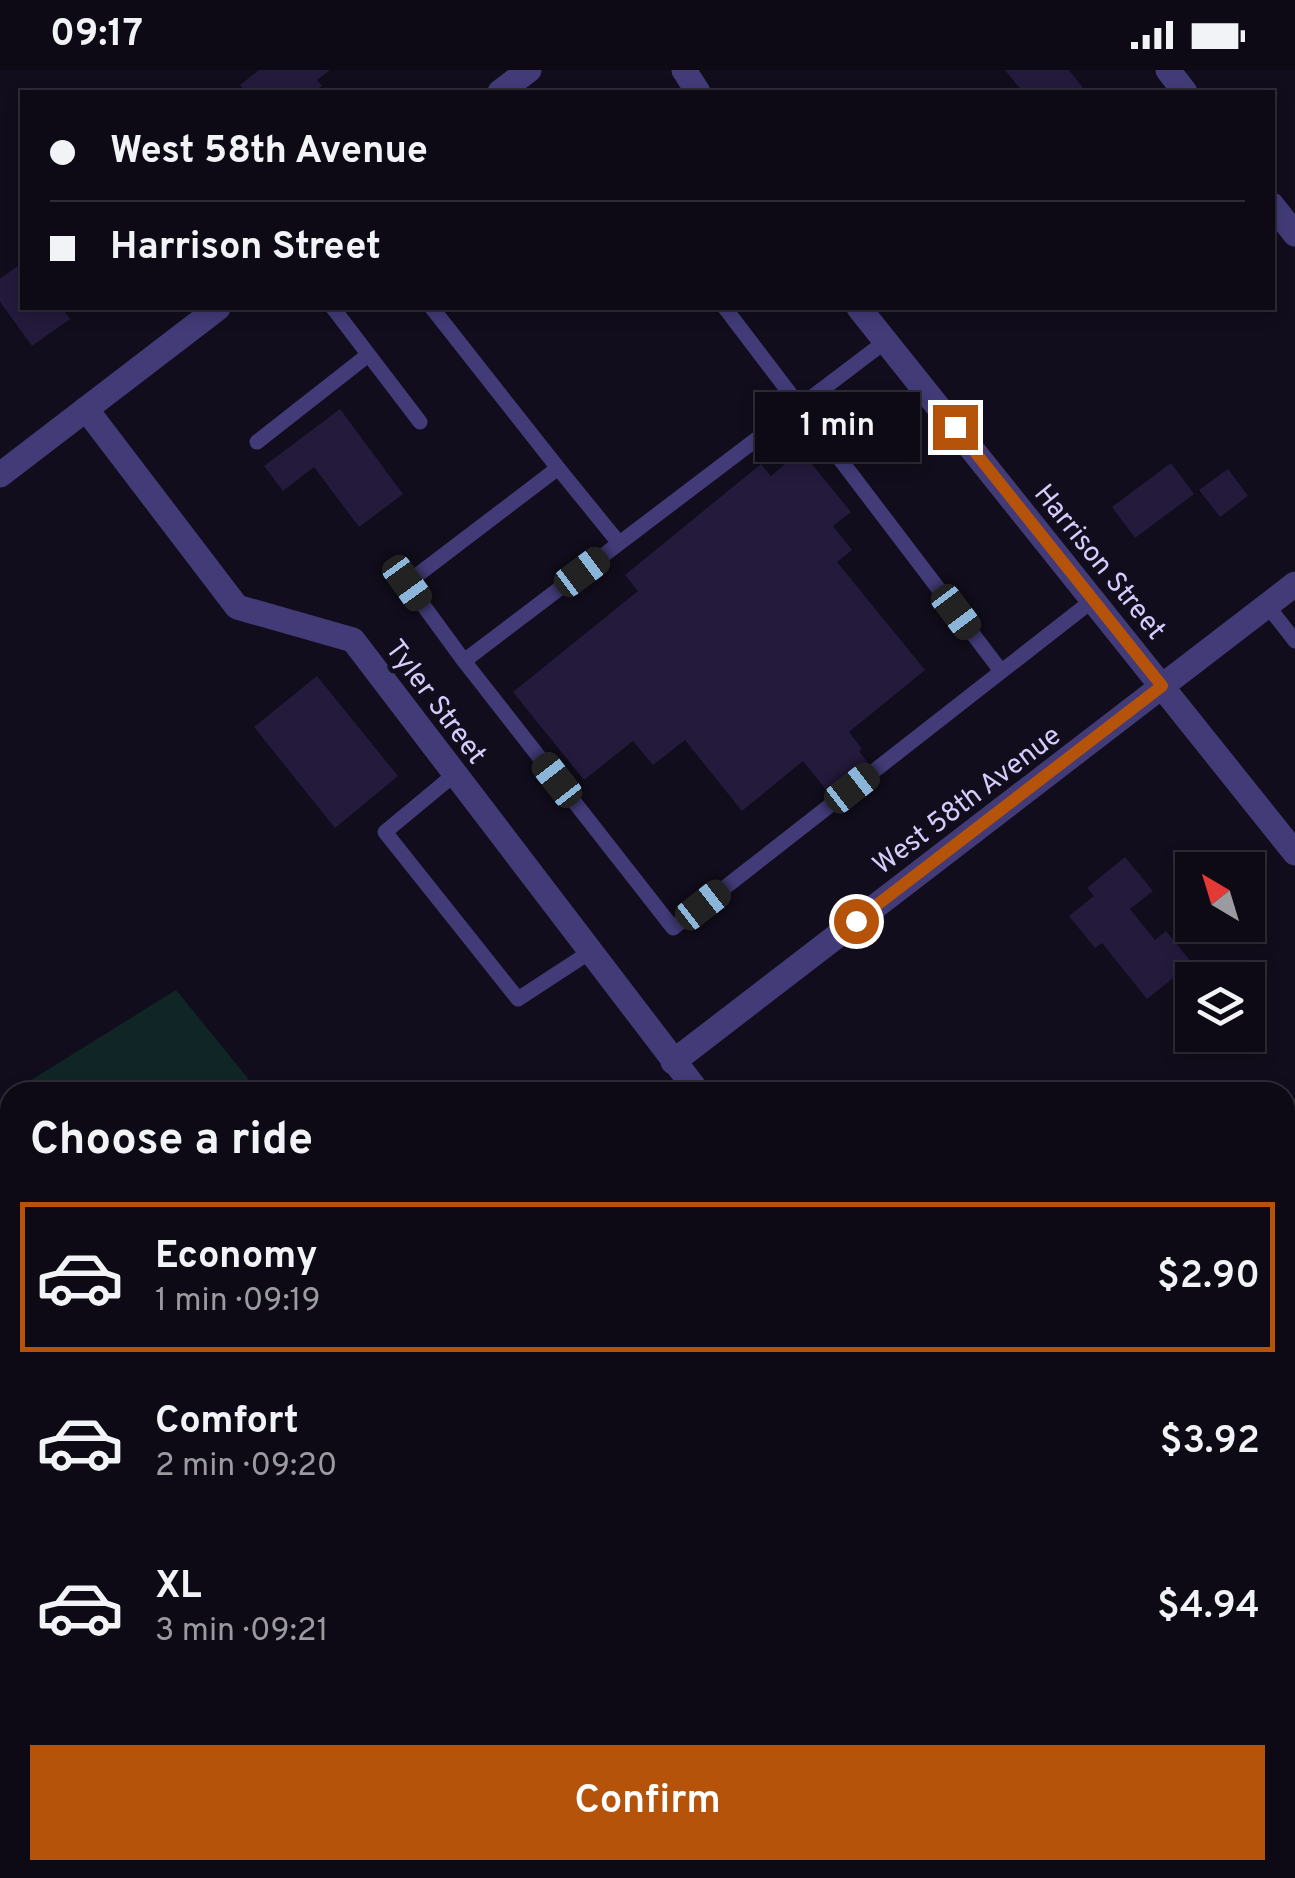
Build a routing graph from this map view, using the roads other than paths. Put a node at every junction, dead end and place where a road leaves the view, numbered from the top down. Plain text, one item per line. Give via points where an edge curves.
1 (529, 70) edge
2 (1168, 70) edge
3 (503, 90) edge
4 (1183, 90) edge
5 (1275, 209) edge
6 (1295, 234) edge
7 (215, 310) edge
8 (334, 310) edge
9 (434, 310) edge
10 (727, 310) edge
11 (861, 310) edge
12 (886, 341) junction
13 (368, 356) junction
14 (799, 406) junction
15 (86, 409) junction
16 (420, 422) dead end
17 (257, 442) dead end
18 (558, 468) junction
19 (0, 474) edge
20 (619, 544) junction
21 (1295, 584) edge
22 (1092, 600) junction
23 (1268, 605) junction
24 (1295, 641) edge
25 (464, 661) junction
26 (1001, 672) junction
27 (1162, 686) junction
28 (455, 774) junction
29 (1295, 853) edge
30 (590, 952) junction
31 (673, 1062) junction
32 (690, 1082) edge

1 - 3 street
2 - 4 street
5 - 6 street
7 - 15 street
8 - 13 lane
9 - 18 lane
10 - 14 lane
11 - 12 street, Harrison Street
12 - 14 lane
12 - 22 street, Harrison Street
13 - 16 lane
13 - 17 lane
14 - 20 lane
14 - 26 lane
15 - 19 street
15 - 28 street, Tyler Street via 237,608 352,640
18 - 20 lane
18 - 25 lane via 407,583
20 - 25 lane
21 - 23 street, West 58th Avenue
22 - 26 lane
22 - 27 street, Harrison Street
23 - 24 lane
23 - 27 street, West 58th Avenue
25 - 26 lane via 673,928
27 - 29 street, Harrison Street
27 - 31 street, West 58th Avenue
28 - 30 street, Tyler Street
28 - 30 lane via 385,832 518,999
30 - 31 street, Tyler Street
31 - 32 street, Tyler Street

